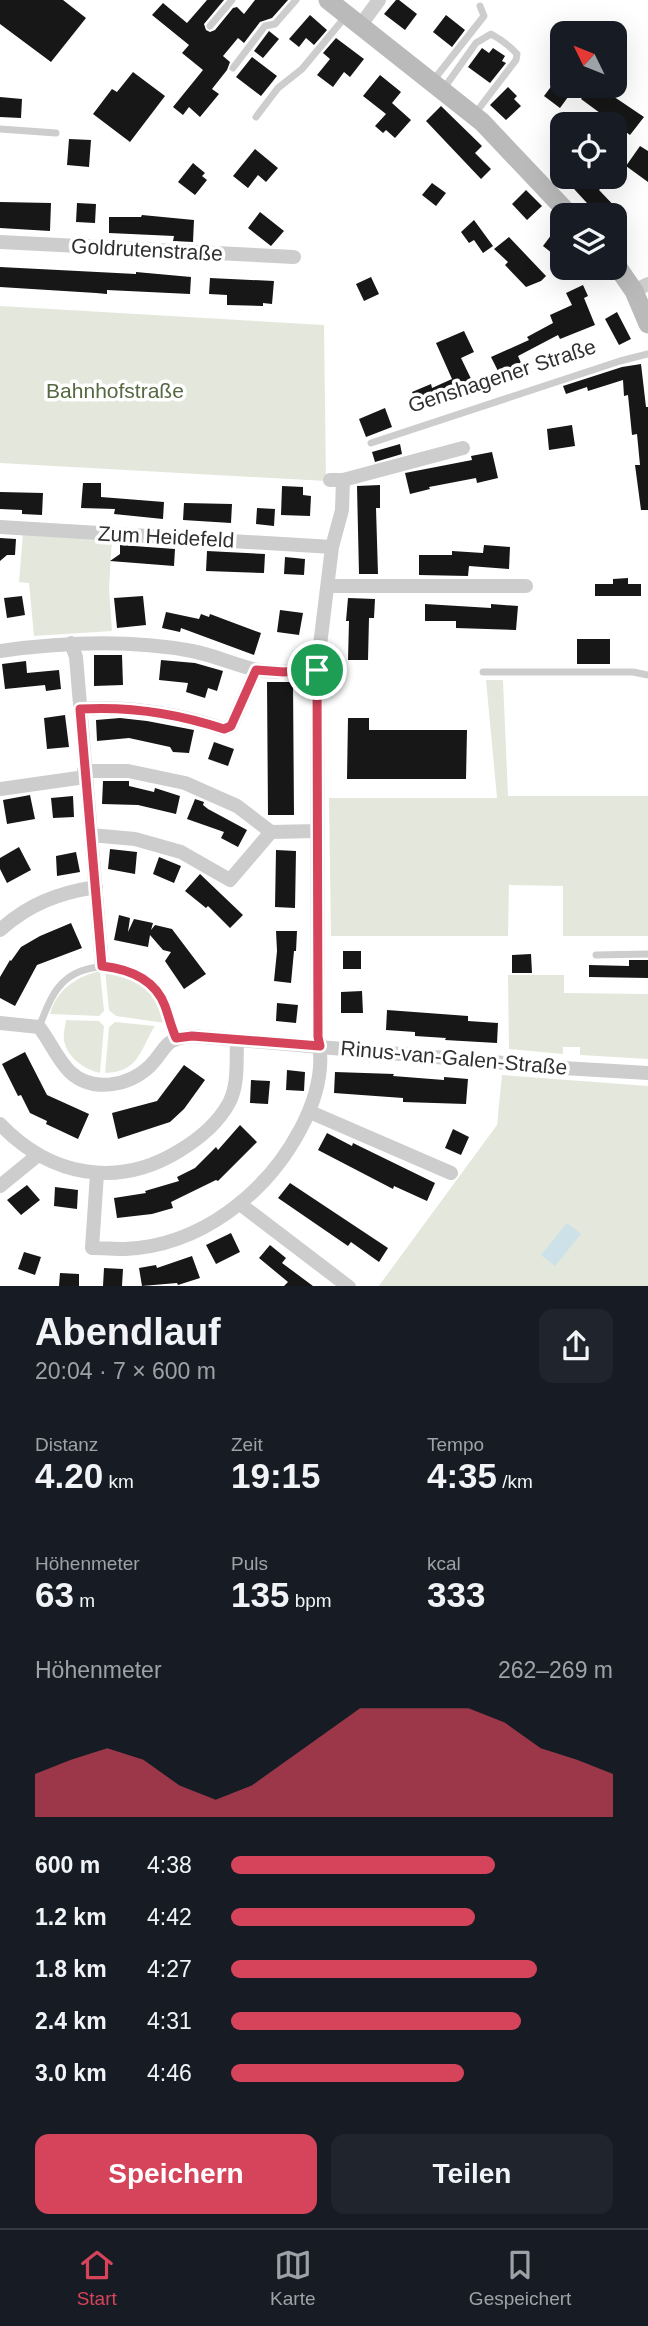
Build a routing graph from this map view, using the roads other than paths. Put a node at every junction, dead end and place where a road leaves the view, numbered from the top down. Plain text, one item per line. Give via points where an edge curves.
1 (232, 0) edge
2 (296, 0) edge
3 (328, 0) edge
4 (379, 0) edge
5 (480, 6) dead end
6 (353, 21) junction
7 (210, 26) dead end
8 (233, 68) dead end
9 (437, 87) junction
10 (474, 115) junction
11 (256, 117) dead end
12 (0, 129) edge
13 (57, 133) dead end
14 (558, 203) edge
15 (0, 242) edge
16 (294, 257) dead end
17 (627, 275) edge
18 (641, 288) edge
19 (648, 324) edge
20 (648, 354) edge
21 (371, 443) dead end
22 (463, 448) dead end
23 (0, 527) edge
24 (332, 547) junction
25 (328, 586) junction
26 (526, 586) dead end
27 (71, 643) junction
28 (0, 651) edge
29 (256, 670) junction
30 (317, 670) junction
31 (483, 672) dead end
32 (648, 675) edge
33 (80, 709) junction
34 (85, 774) junction
35 (0, 789) edge
36 (317, 831) junction
37 (271, 832) junction
38 (91, 835) junction
39 (96, 887) junction
40 (0, 930) edge
41 (648, 954) edge
42 (596, 955) dead end
43 (102, 966) junction
44 (0, 1023) edge
45 (39, 1027) junction
46 (176, 1038) junction
47 (237, 1040) junction
48 (320, 1046) junction
49 (648, 1073) edge
50 (310, 1112) junction
51 (0, 1124) edge
52 (38, 1156) junction
53 (451, 1173) dead end
54 (97, 1174) junction
55 (0, 1186) edge
56 (240, 1204) junction
57 (349, 1286) edge

1 - 7 lane
2 - 8 lane via 275,24 265,26
3 - 6 street
4 - 6 street
5 - 9 lane via 484,16
6 - 9 street
6 - 11 lane via 278,88
9 - 10 street
9 - 10 lane via 476,43 491,34 498,38 517,54 516,60
10 - 14 street
12 - 13 lane
15 - 16 street, Goldrutenstraße
17 - 18 street
18 - 19 street
20 - 21 lane, Genshagener Straße
22 - 24 street via 336,480 342,510
23 - 24 street, Zum Heidefeld
24 - 25 street
25 - 26 street
25 - 30 street
27 - 28 street
27 - 29 street via 183,649
27 - 33 street
29 - 30 street
29 - 33 street via 231,726 224,729 158,711
30 - 36 street
31 - 32 lane via 634,671
33 - 34 street
34 - 35 street
34 - 37 street via 128,771 185,783 237,806
34 - 38 street
36 - 37 street
36 - 48 street
37 - 38 street via 230,880 181,852 135,839
38 - 39 street
39 - 40 street via 41,901
39 - 43 street
41 - 42 lane
43 - 45 lane via 60,985
43 - 46 lane via 130,971 150,984 165,1005
44 - 45 street
45 - 46 street via 72,1073 101,1086 130,1080
46 - 47 street, Rinus-van-Galen-Straße
47 - 48 street, Rinus-van-Galen-Straße
47 - 54 street via 237,1076 230,1102 213,1125 161,1161
48 - 49 street, Rinus-van-Galen-Straße
48 - 50 street
50 - 53 street
50 - 56 street via 288,1152
51 - 52 street
52 - 54 street
52 - 55 street
54 - 56 street via 92,1248 148,1246 207,1225
56 - 57 street

